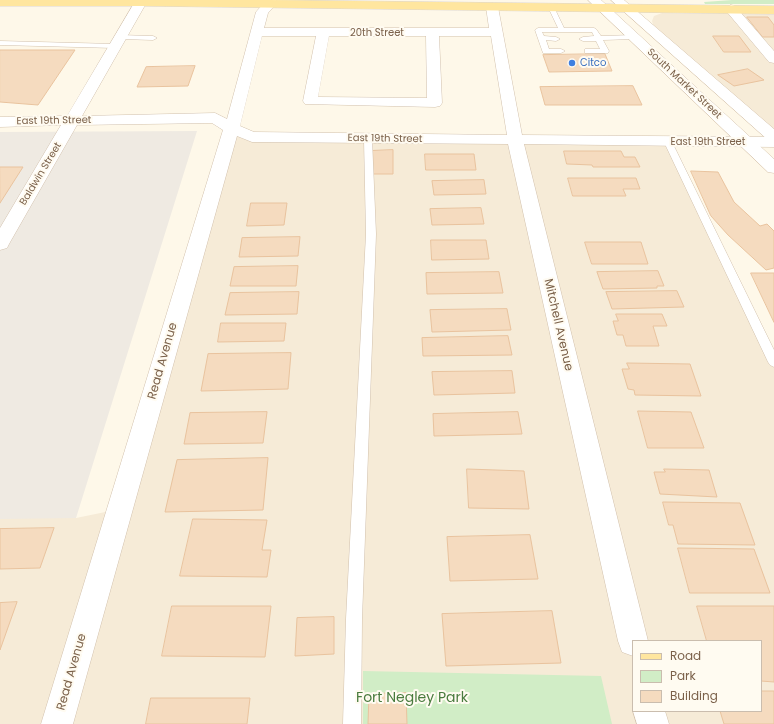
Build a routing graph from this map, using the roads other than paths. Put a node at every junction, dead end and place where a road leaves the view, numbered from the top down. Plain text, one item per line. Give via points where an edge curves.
1 (141, 1) edge
2 (0, 2) edge
3 (270, 2) edge
4 (598, 4) edge
5 (620, 4) edge
6 (492, 7) junction
7 (551, 7) junction
8 (731, 9) junction
9 (774, 10) edge
10 (562, 30) junction
11 (256, 32) junction
12 (323, 32) junction
13 (497, 32) junction
14 (432, 33) junction
15 (634, 37) junction
16 (153, 38) dead end
17 (541, 38) junction
18 (556, 38) dead end
19 (598, 38) junction
20 (583, 39) dead end
21 (118, 41) junction
22 (0, 43) edge
23 (561, 51) dead end
24 (588, 51) dead end
25 (774, 59) edge
26 (73, 121) junction
27 (0, 122) edge
28 (231, 128) junction
29 (774, 137) edge
30 (368, 139) junction
31 (515, 140) junction
32 (668, 142) junction
33 (746, 142) junction
34 (774, 142) edge
35 (774, 168) edge
36 (0, 244) edge
37 (774, 362) edge
38 (633, 640) edge
39 (650, 712) edge
40 (57, 724) edge
41 (352, 724) edge
42 (652, 724) edge

1 - 2 main road
1 - 3 main road
1 - 21 street, Baldwin Street
3 - 6 main road
3 - 11 street, Read Avenue via 262,12
4 - 5 main road
4 - 7 main road
4 - 15 street, South Market Street
5 - 8 main road
5 - 29 street, South Market Street
6 - 7 main road
6 - 13 street, Mitchell Avenue
7 - 10 lane
8 - 9 main road
8 - 25 street
10 - 17 lane via 538,30
10 - 19 lane via 594,30
11 - 12 street, 20th Street
11 - 28 street, Read Avenue
12 - 14 street, 20th Street
12 - 14 street via 310,101 436,102
13 - 14 street, 20th Street
13 - 31 street, Mitchell Avenue
15 - 19 lane
15 - 33 street, South Market Street
16 - 21 lane
17 - 18 lane
17 - 23 lane via 546,51
19 - 20 lane
19 - 24 lane via 605,51
21 - 22 lane
21 - 26 street, Baldwin Street
26 - 27 street, East 19th Street
26 - 28 street, East 19th Street via 215,118
26 - 36 street, Baldwin Street
28 - 30 street, East 19th Street via 252,137
28 - 40 street, Read Avenue
30 - 31 street, East 19th Street
30 - 41 lane via 371,234 354,619
31 - 32 street, East 19th Street
31 - 38 street, Mitchell Avenue
32 - 33 street, East 19th Street
32 - 37 lane
33 - 34 street, East 19th Street
33 - 35 street, South Market Street
39 - 42 street

